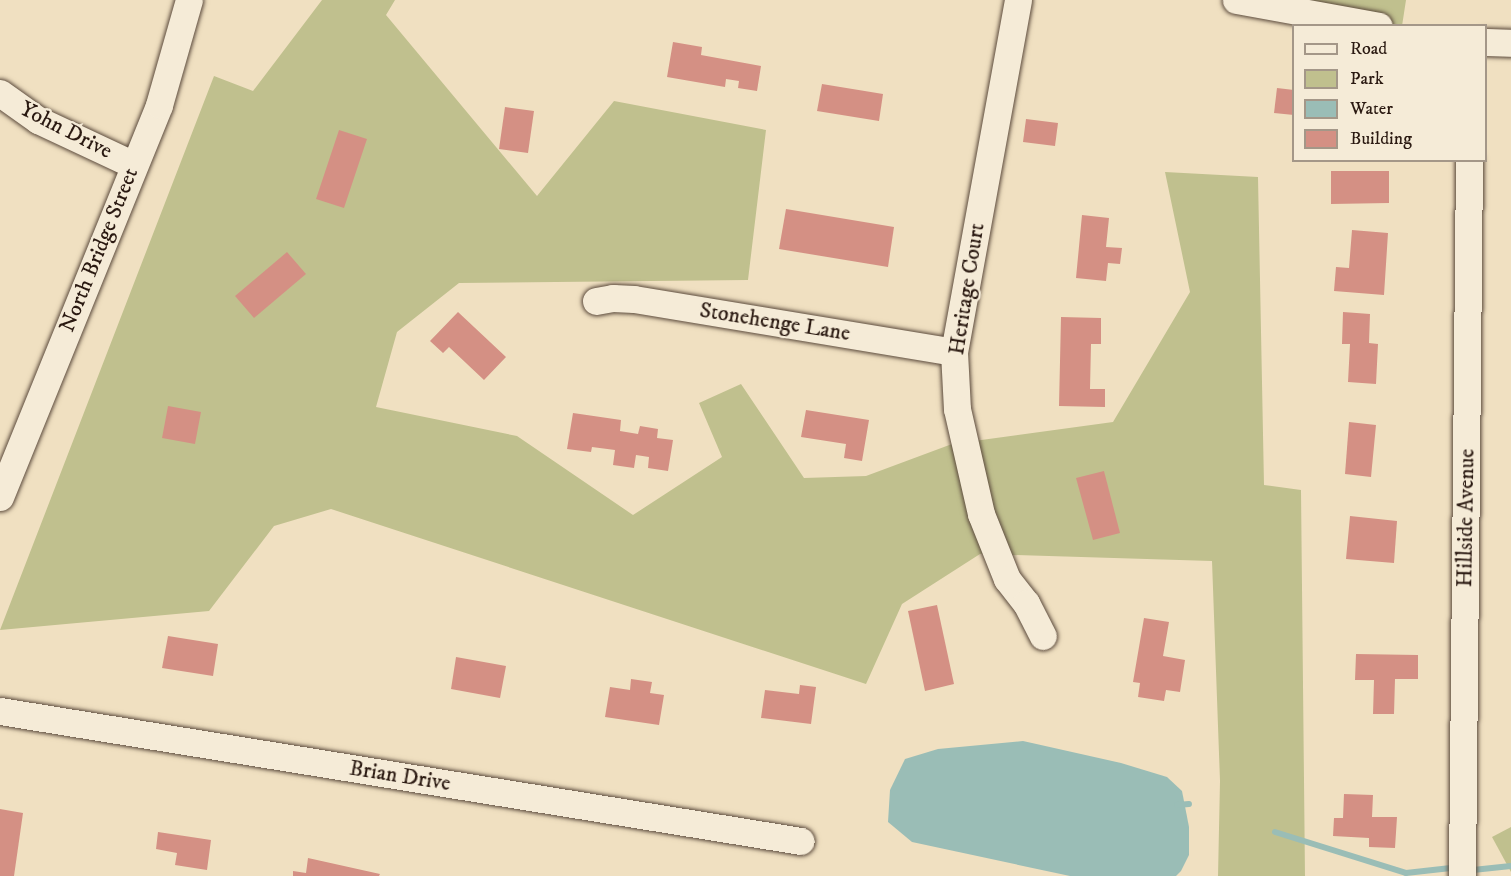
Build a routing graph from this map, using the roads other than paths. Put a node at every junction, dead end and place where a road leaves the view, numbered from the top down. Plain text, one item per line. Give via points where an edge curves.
1 (189, 0) edge
2 (1018, 0) edge
3 (1236, 0) edge
4 (1368, 24) edge
5 (1487, 42) edge
6 (1511, 43) edge
7 (0, 93) edge
8 (1469, 162) edge
9 (134, 165) junction
10 (596, 301) dead end
11 (954, 352) junction
12 (0, 497) edge
13 (1043, 636) dead end
14 (0, 711) edge
15 (801, 841) dead end
16 (1462, 876) edge

1 - 9 street, North Bridge Street via 159,105
2 - 11 street, Heritage Court
3 - 4 street
5 - 6 street
7 - 9 street, Yohn Drive via 38,120
8 - 16 street, Hillside Avenue
9 - 12 street, North Bridge Street
10 - 11 street, Stonehenge Lane via 634,299
11 - 13 street, Heritage Court via 957,409 981,514 1007,579 1026,603
14 - 15 street, Brian Drive

